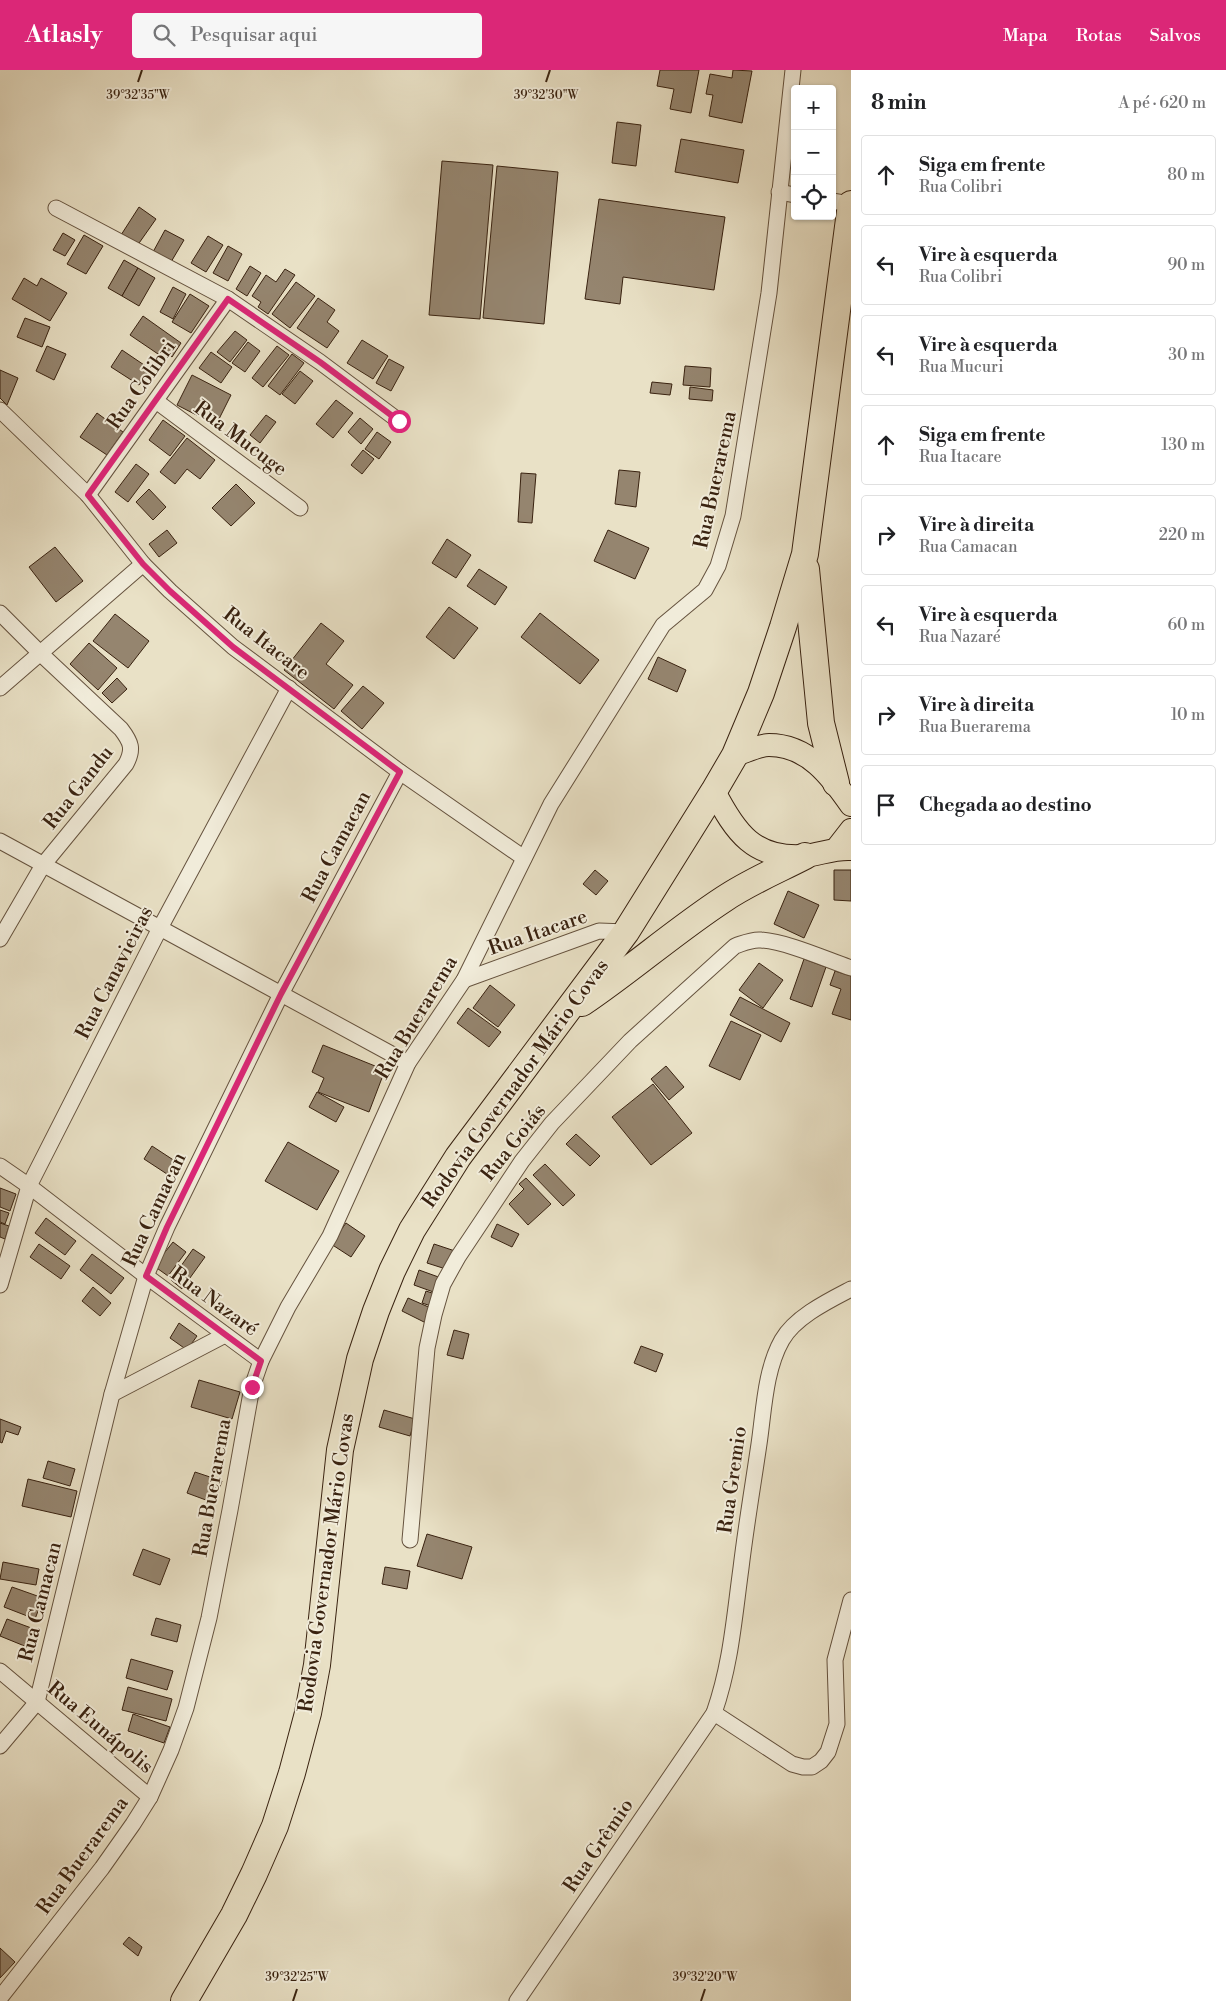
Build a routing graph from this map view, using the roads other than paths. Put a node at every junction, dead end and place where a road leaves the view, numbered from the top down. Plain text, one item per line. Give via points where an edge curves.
1 (793, 70) edge
2 (779, 192) junction
3 (791, 194) edge
4 (836, 202) edge
5 (851, 204) edge
6 (56, 208) dead end
7 (228, 299) junction
8 (156, 401) junction
9 (0, 410) edge
10 (399, 421) dead end
11 (88, 495) junction
12 (300, 508) dead end
13 (805, 554) junction
14 (143, 564) junction
15 (0, 613) edge
16 (40, 653) junction
17 (0, 688) edge
18 (289, 688) junction
19 (735, 755) junction
20 (400, 772) junction
21 (836, 783) junction
22 (714, 792) junction
23 (851, 805) edge
24 (851, 830) edge
25 (0, 841) edge
26 (844, 849) edge
27 (805, 856) junction
28 (524, 858) junction
29 (44, 865) junction
30 (160, 928) junction
31 (626, 932) junction
32 (0, 938) edge
33 (851, 968) edge
34 (464, 980) junction
35 (281, 994) junction
36 (565, 1015) junction
37 (408, 1063) junction
38 (0, 1166) edge
39 (29, 1186) junction
40 (146, 1276) junction
41 (0, 1284) edge
42 (851, 1289) edge
43 (226, 1335) junction
44 (261, 1361) junction
45 (112, 1394) junction
46 (410, 1540) dead end
47 (851, 1600) edge
48 (0, 1671) edge
49 (37, 1702) junction
50 (714, 1713) junction
51 (0, 1746) edge
52 (150, 1797) junction
53 (0, 1998) edge
54 (184, 2001) edge
55 (517, 2001) edge

1 - 2 street, Rua Buerarema
2 - 3 street
2 - 28 street, Rua Buerarema via 769,294 744,454 733,516 718,566 705,590 662,625 551,804
4 - 5 street
5 - 13 highway, Rodovia Governador Mário Covas
6 - 7 street
7 - 8 street, Rua Colibri
7 - 10 street
8 - 11 street, Rua Colibri
8 - 12 street, Rua Mucuge
9 - 11 street, Rua Itacare
11 - 14 street, Rua Itacare
13 - 19 highway, Rodovia Governador Mário Covas via 761,693
13 - 21 highway via 822,723
14 - 16 street
14 - 18 street, Rua Itacare via 233,647
15 - 16 street
16 - 17 street
16 - 29 street, Rua Gandu via 121,729 132,748 126,764
18 - 20 street, Rua Itacare
18 - 30 street, Rua Canavieiras
19 - 21 main road via 768,745 794,749 813,759
19 - 22 highway, Rodovia Governador Mário Covas
20 - 28 street, Rua Itacare
20 - 35 street, Rua Camacan
21 - 23 main road
22 - 27 main road via 741,836 760,850 776,855
22 - 31 highway, Rodovia Governador Mário Covas
24 - 26 main road
25 - 29 street
26 - 27 main road
27 - 36 highway via 725,898
28 - 34 street, Rua Buerarema
29 - 30 street
29 - 32 street, Rua Gandu
30 - 35 street
30 - 39 street, Rua Canavieiras
31 - 34 street, Rua Itacare via 599,931
31 - 36 highway, Rodovia Governador Mário Covas
33 - 46 street, Rua Goiás via 762,940 750,940 735,946 630,1041 552,1123 522,1161 443,1284 427,1348
34 - 37 street, Rua Buerarema
35 - 37 street
35 - 40 street, Rua Camacan
36 - 54 highway, Rodovia Governador Mário Covas via 439,1186 412,1230 376,1310 360,1359 340,1450 317,1665 292,1773 275,1826 254,1874
37 - 44 street, Rua Buerarema via 330,1236 288,1306
38 - 39 street, Rua Nazaré
39 - 40 street, Rua Nazaré
39 - 41 street, Rua Canavieiras
40 - 43 street, Rua Nazaré
40 - 45 street, Rua Camacan
42 - 50 street, Rua Gremio via 801,1319 782,1339 773,1359 731,1649
43 - 44 street, Rua Nazaré
43 - 45 street
44 - 52 street, Rua Buerarema via 252,1387 219,1567 186,1708
45 - 49 street, Rua Camacan
47 - 50 street via 835,1660 836,1724 828,1752 821,1761 803,1768 792,1764
48 - 49 street, Rua Eunápolis
49 - 51 street, Rua Camacan
49 - 52 street, Rua Eunápolis
50 - 55 street, Rua Grêmio
52 - 53 street, Rua Buerarema via 102,1868

